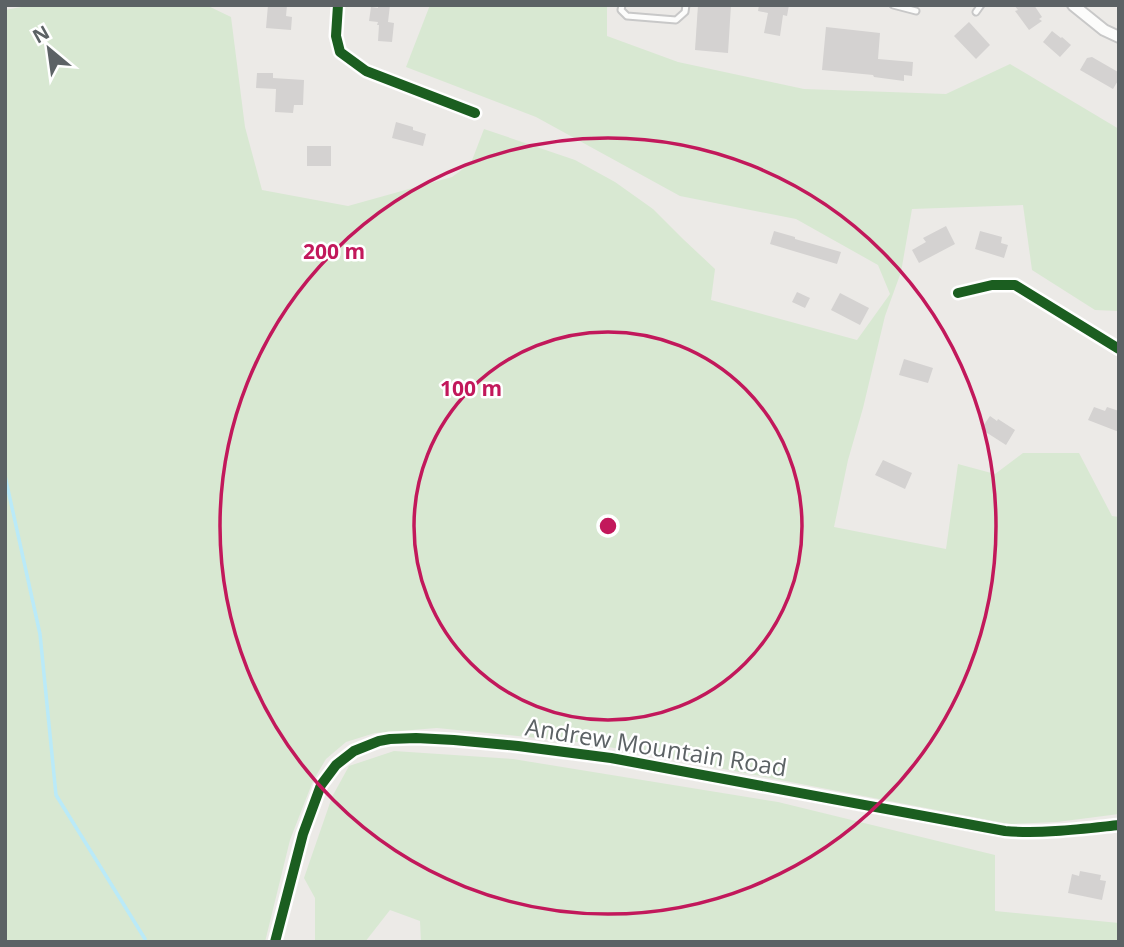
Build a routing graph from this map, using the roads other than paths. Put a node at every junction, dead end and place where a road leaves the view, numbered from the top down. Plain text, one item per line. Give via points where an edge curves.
1 (338, 5) edge
2 (686, 5) edge
3 (894, 5) edge
4 (981, 5) edge
5 (1073, 5) edge
6 (622, 8) edge
7 (916, 11) dead end
8 (976, 12) dead end
9 (1119, 37) edge
10 (475, 113) dead end
11 (958, 293) dead end
12 (1119, 349) edge
13 (1119, 825) edge
14 (275, 942) edge

1 - 10 street via 335,36 340,52 366,71
2 - 6 lane via 676,20 626,16
3 - 7 lane
4 - 8 lane
5 - 9 street
11 - 12 street via 1015,285
13 - 14 street, Andrew Mountain Road via 1005,831 611,758 454,740 390,739 354,751 321,785

